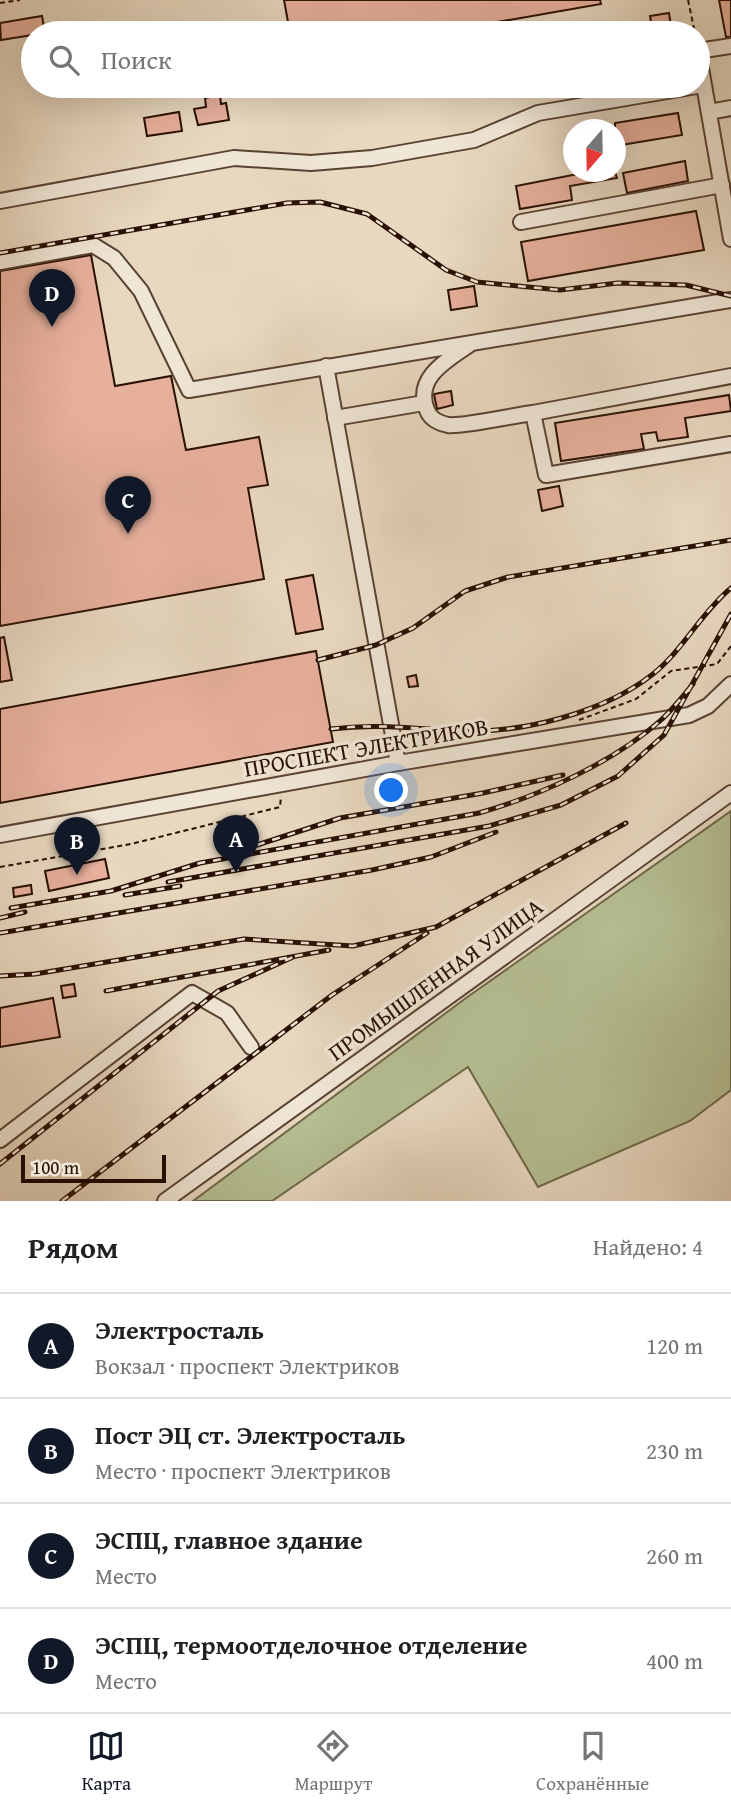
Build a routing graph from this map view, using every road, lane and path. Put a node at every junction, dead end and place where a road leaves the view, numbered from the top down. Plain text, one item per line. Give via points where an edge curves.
1 (20, 0) edge
2 (688, 0) edge
3 (0, 4) edge
4 (692, 21) edge
5 (731, 46) edge
6 (710, 49) edge
7 (625, 98) edge
8 (704, 98) edge
9 (731, 108) edge
10 (709, 112) junction
11 (722, 185) junction
12 (0, 201) edge
13 (521, 222) dead end
14 (731, 239) edge
15 (0, 262) edge
16 (731, 300) edge
17 (473, 342) junction
18 (326, 366) junction
19 (731, 376) edge
20 (424, 402) junction
21 (533, 413) junction
22 (335, 418) junction
23 (731, 444) edge
24 (731, 646) edge
25 (731, 684) edge
26 (569, 723) dead end
27 (453, 741) dead end
28 (395, 746) junction
29 (398, 763) junction
30 (282, 784) junction
31 (731, 793) edge
32 (0, 835) edge
33 (0, 867) edge
34 (251, 1046) dead end
35 (0, 1140) edge
36 (166, 1201) edge

1 - 3 path
2 - 4 path
5 - 6 street
7 - 12 street via 538,113 474,140 372,158 311,163 234,158
8 - 10 street
9 - 10 street
10 - 11 street
11 - 13 street
11 - 14 street
15 - 18 street via 93,245 114,258 141,291 189,390
16 - 17 street
17 - 18 street
17 - 20 street via 441,364 428,380
18 - 22 street
19 - 21 street
20 - 21 street via 433,419 449,425
20 - 22 street
21 - 23 street via 546,475
22 - 28 street
24 - 26 path via 717,664 671,671 636,699
25 - 29 street, ПРОСПЕКТ ЭЛЕКТРИКОВ via 708,706 690,715
27 - 28 path
28 - 29 street
29 - 30 street, ПРОСПЕКТ ЭЛЕКТРИКОВ
30 - 32 street, ПРОСПЕКТ ЭЛЕКТРИКОВ
30 - 33 path via 280,807 131,844
31 - 36 street, ПРОМЫШЛЕННАЯ УЛИЦА
34 - 35 street via 227,1013 192,993

